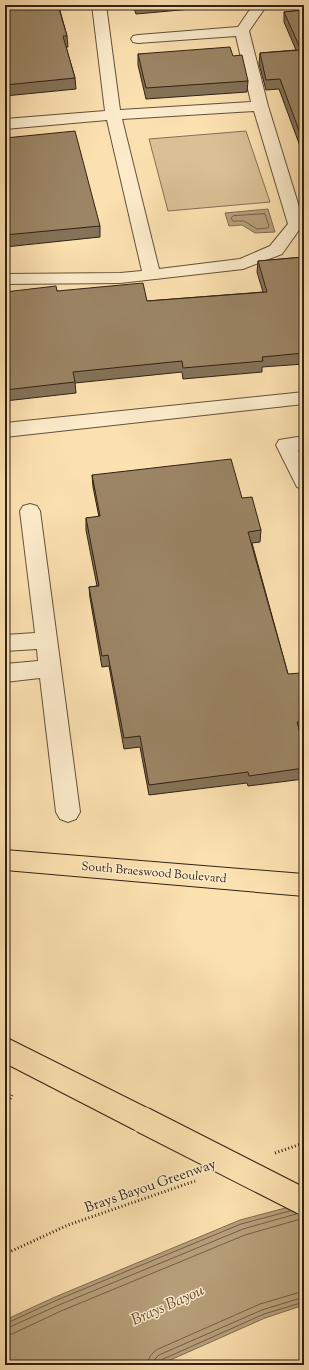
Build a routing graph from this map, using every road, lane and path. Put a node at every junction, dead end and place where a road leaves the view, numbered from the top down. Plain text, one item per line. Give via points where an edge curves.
1 (99, 5) edge
2 (260, 5) edge
3 (242, 31) junction
4 (138, 39) dead end
5 (260, 106) junction
6 (112, 115) junction
7 (5, 124) edge
8 (152, 275) junction
9 (5, 279) edge
10 (304, 398) edge
11 (5, 430) edge
12 (304, 443) edge
13 (304, 482) edge
14 (30, 511) dead end
15 (47, 640) junction
16 (5, 644) edge
17 (50, 668) junction
18 (5, 673) edge
19 (68, 812) dead end
20 (5, 860) edge
21 (304, 885) edge
22 (5, 1048) edge
23 (12, 1095) dead end
24 (5, 1108) edge
25 (304, 1143) edge
26 (267, 1156) dead end
27 (201, 1179) dead end
28 (304, 1202) edge
29 (5, 1254) edge

1 - 6 lane
2 - 3 lane
3 - 4 lane
3 - 5 lane
5 - 6 lane
5 - 8 lane via 296,224 276,250 243,264
6 - 7 lane
6 - 8 lane
8 - 9 lane via 120,278
10 - 11 lane
12 - 13 lane via 286,445
14 - 15 lane
15 - 16 lane
15 - 17 lane
17 - 18 lane
17 - 19 lane
20 - 21 main road, South Braeswood Boulevard
22 - 28 main road, bridge
23 - 24 path
25 - 26 path
27 - 29 path, Brays Bayou Greenway via 68,1226

